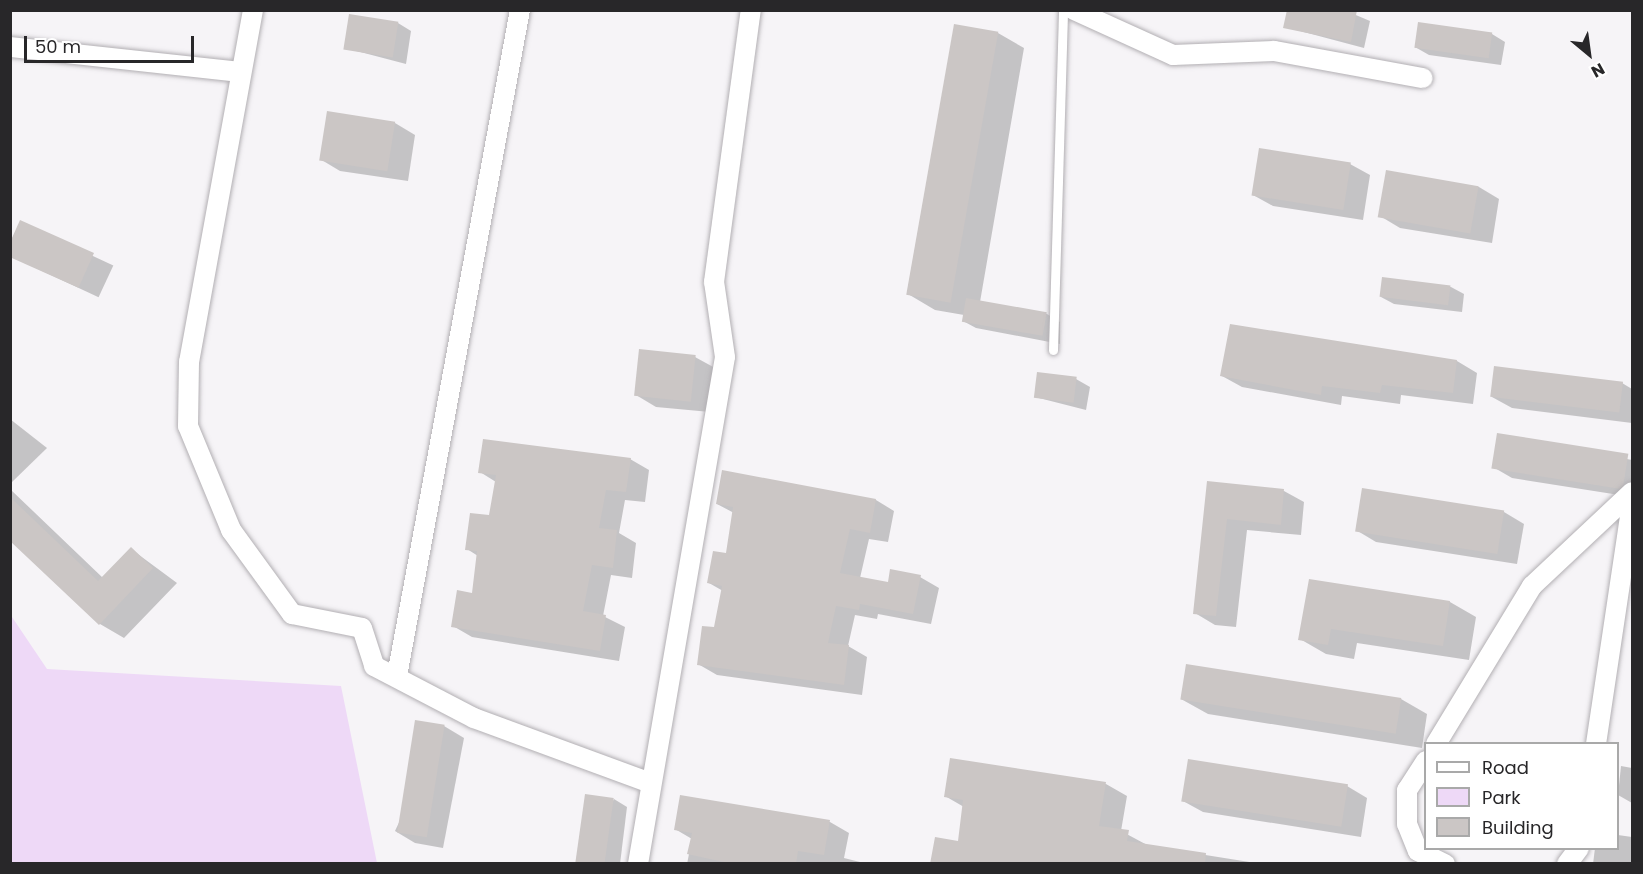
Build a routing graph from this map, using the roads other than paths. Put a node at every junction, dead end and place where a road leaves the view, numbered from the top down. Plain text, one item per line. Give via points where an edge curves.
1 (253, 10) edge
2 (520, 10) edge
3 (751, 10) edge
4 (1063, 10) edge
5 (1074, 10) edge
6 (10, 47) edge
7 (240, 72) junction
8 (1423, 78) dead end
9 (1053, 350) dead end
10 (1632, 492) edge
11 (1632, 502) edge
12 (398, 676) junction
13 (1437, 742) edge
14 (1596, 742) edge
15 (1424, 762) edge
16 (648, 782) junction
17 (1579, 850) edge
18 (638, 864) edge
19 (1445, 864) edge
20 (1567, 864) edge

1 - 7 street
2 - 12 street
3 - 16 street via 714,282 725,357
4 - 9 lane
5 - 8 street via 1173,55 1274,51
6 - 7 street
7 - 12 street via 237,124 189,362 188,426 231,530 292,614 362,628 374,666
10 - 13 street via 1532,586
11 - 14 street
12 - 16 street via 474,718
15 - 19 street via 1407,790 1407,824 1418,851
16 - 18 street
17 - 20 street

